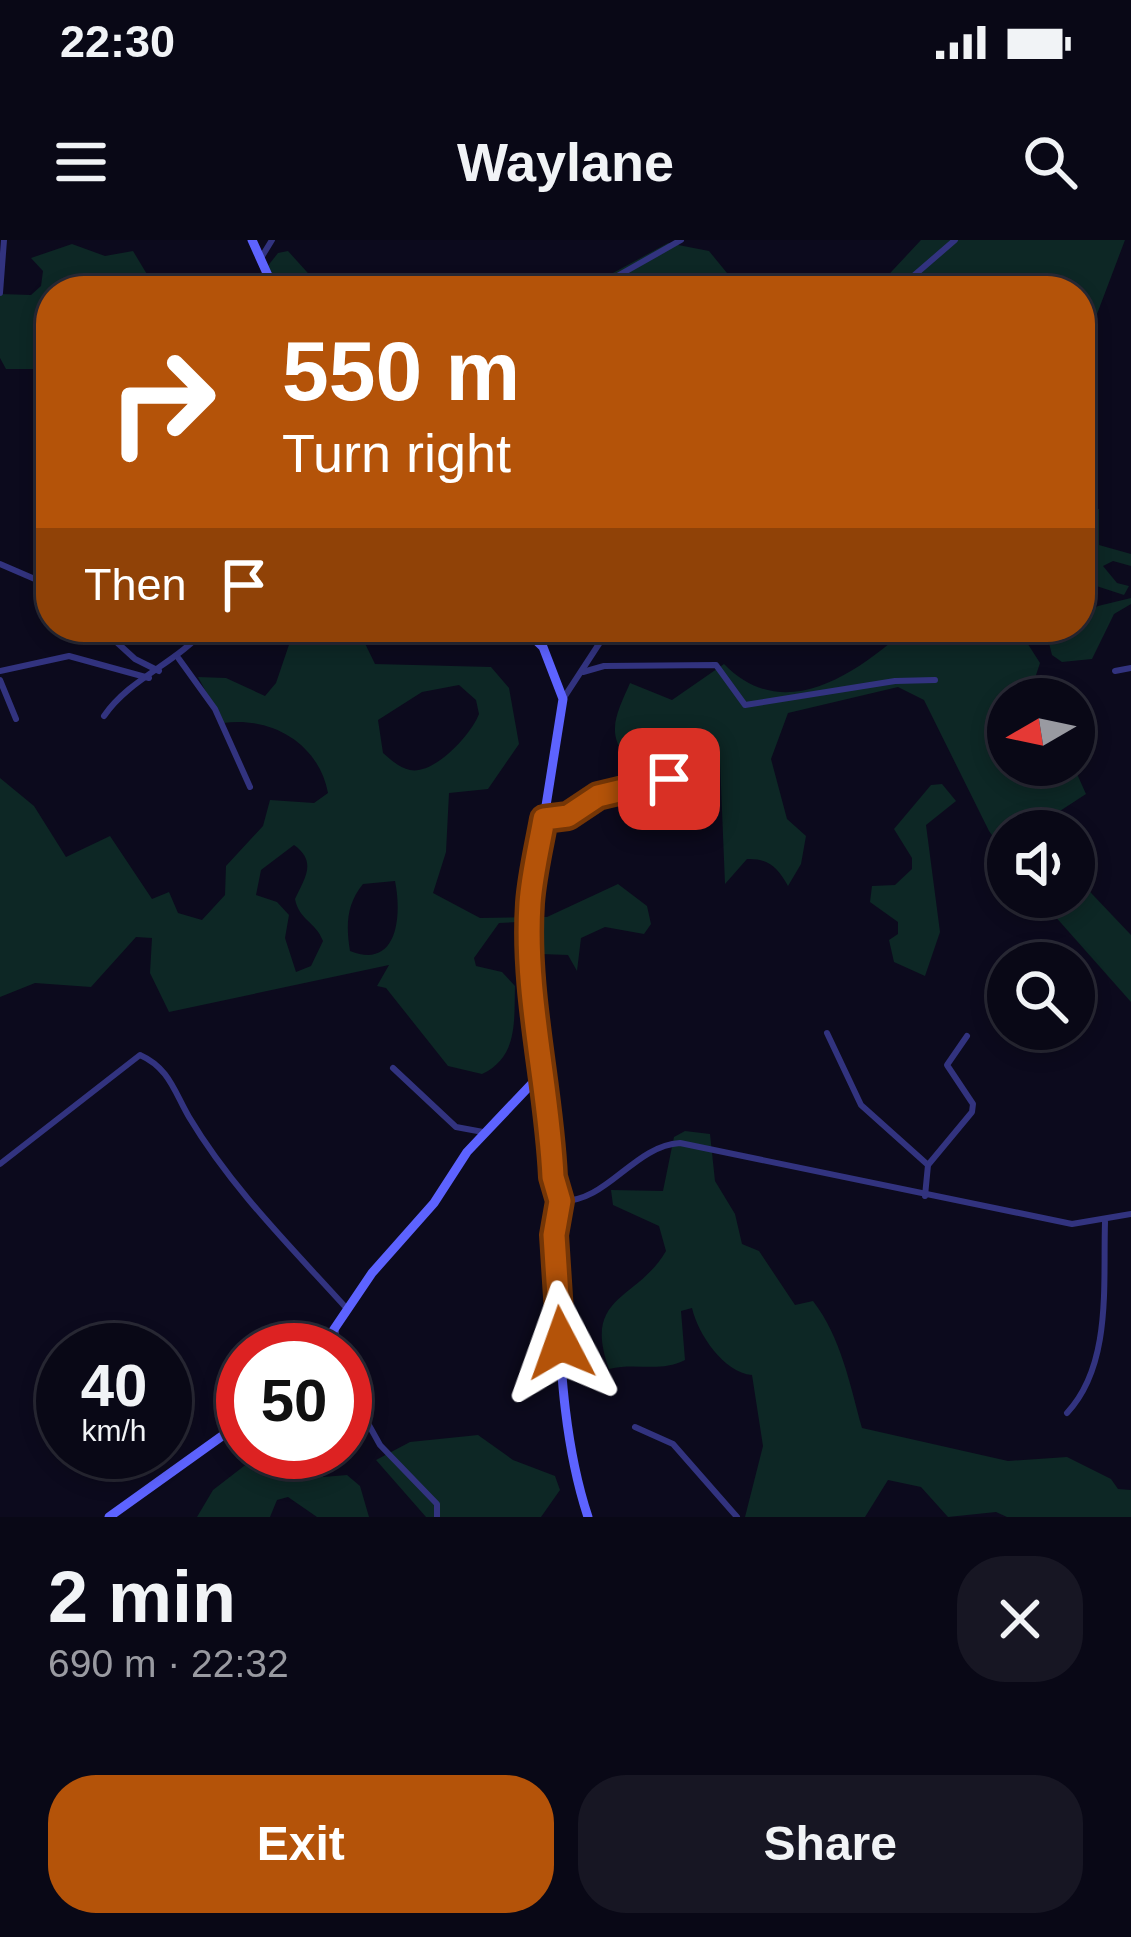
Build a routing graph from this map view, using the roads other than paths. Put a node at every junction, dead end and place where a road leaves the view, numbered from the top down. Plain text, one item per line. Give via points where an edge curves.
1 (4, 240) edge
2 (252, 240) edge
3 (272, 240) edge
4 (681, 240) edge
5 (951, 242) edge
6 (261, 258) junction
7 (269, 276) edge
8 (617, 276) edge
9 (913, 276) edge
10 (0, 293) edge
11 (0, 564) edge
12 (36, 580) edge
13 (117, 642) edge
14 (193, 642) edge
15 (535, 642) edge
16 (601, 642) edge
17 (178, 659) junction
18 (1131, 668) edge
19 (1115, 670) dead end
20 (159, 671) junction
21 (583, 672) junction
22 (0, 675) edge
23 (149, 678) junction
24 (935, 680) dead end
25 (563, 699) junction
26 (104, 716) dead end
27 (16, 719) dead end
28 (669, 779) dead end
29 (250, 787) dead end
30 (544, 819) junction
31 (827, 1033) dead end
32 (968, 1036) dead end
33 (393, 1068) dead end
34 (541, 1074) junction
35 (483, 1132) junction
36 (0, 1164) edge
37 (928, 1165) junction
38 (925, 1196) junction
39 (560, 1201) junction
40 (1131, 1214) edge
41 (1105, 1222) junction
42 (348, 1310) junction
43 (339, 1323) edge
44 (1067, 1413) dead end
45 (634, 1427) dead end
46 (372, 1431) edge
47 (216, 1440) edge
48 (109, 1517) edge
49 (437, 1517) edge
50 (588, 1517) edge
51 (737, 1517) edge

1 - 10 street
2 - 6 main road
3 - 6 street
4 - 8 street
5 - 9 street
6 - 7 main road
11 - 12 street
13 - 20 street
14 - 17 street
15 - 25 main road
16 - 21 street
17 - 20 street
17 - 29 street via 215,709
18 - 19 street
20 - 23 street
21 - 24 street via 716,665 745,705
21 - 25 street
22 - 23 street via 69,656
22 - 27 street
23 - 26 street
25 - 30 main road
28 - 30 street
30 - 34 main road via 530,906
31 - 37 street via 861,1105
32 - 37 street via 947,1066 972,1112
33 - 35 street via 456,1127
34 - 35 main road
34 - 39 main road
35 - 42 main road
36 - 42 street via 140,1055 161,1064 222,1164
37 - 38 street
38 - 39 street via 680,1143 655,1147 582,1200
38 - 41 street via 1072,1224
39 - 50 main road via 554,1235 561,1343 572,1460
40 - 41 street
41 - 44 street via 1100,1335 1083,1396
42 - 43 main road
45 - 51 street via 673,1444
46 - 49 street via 437,1504
47 - 48 main road

